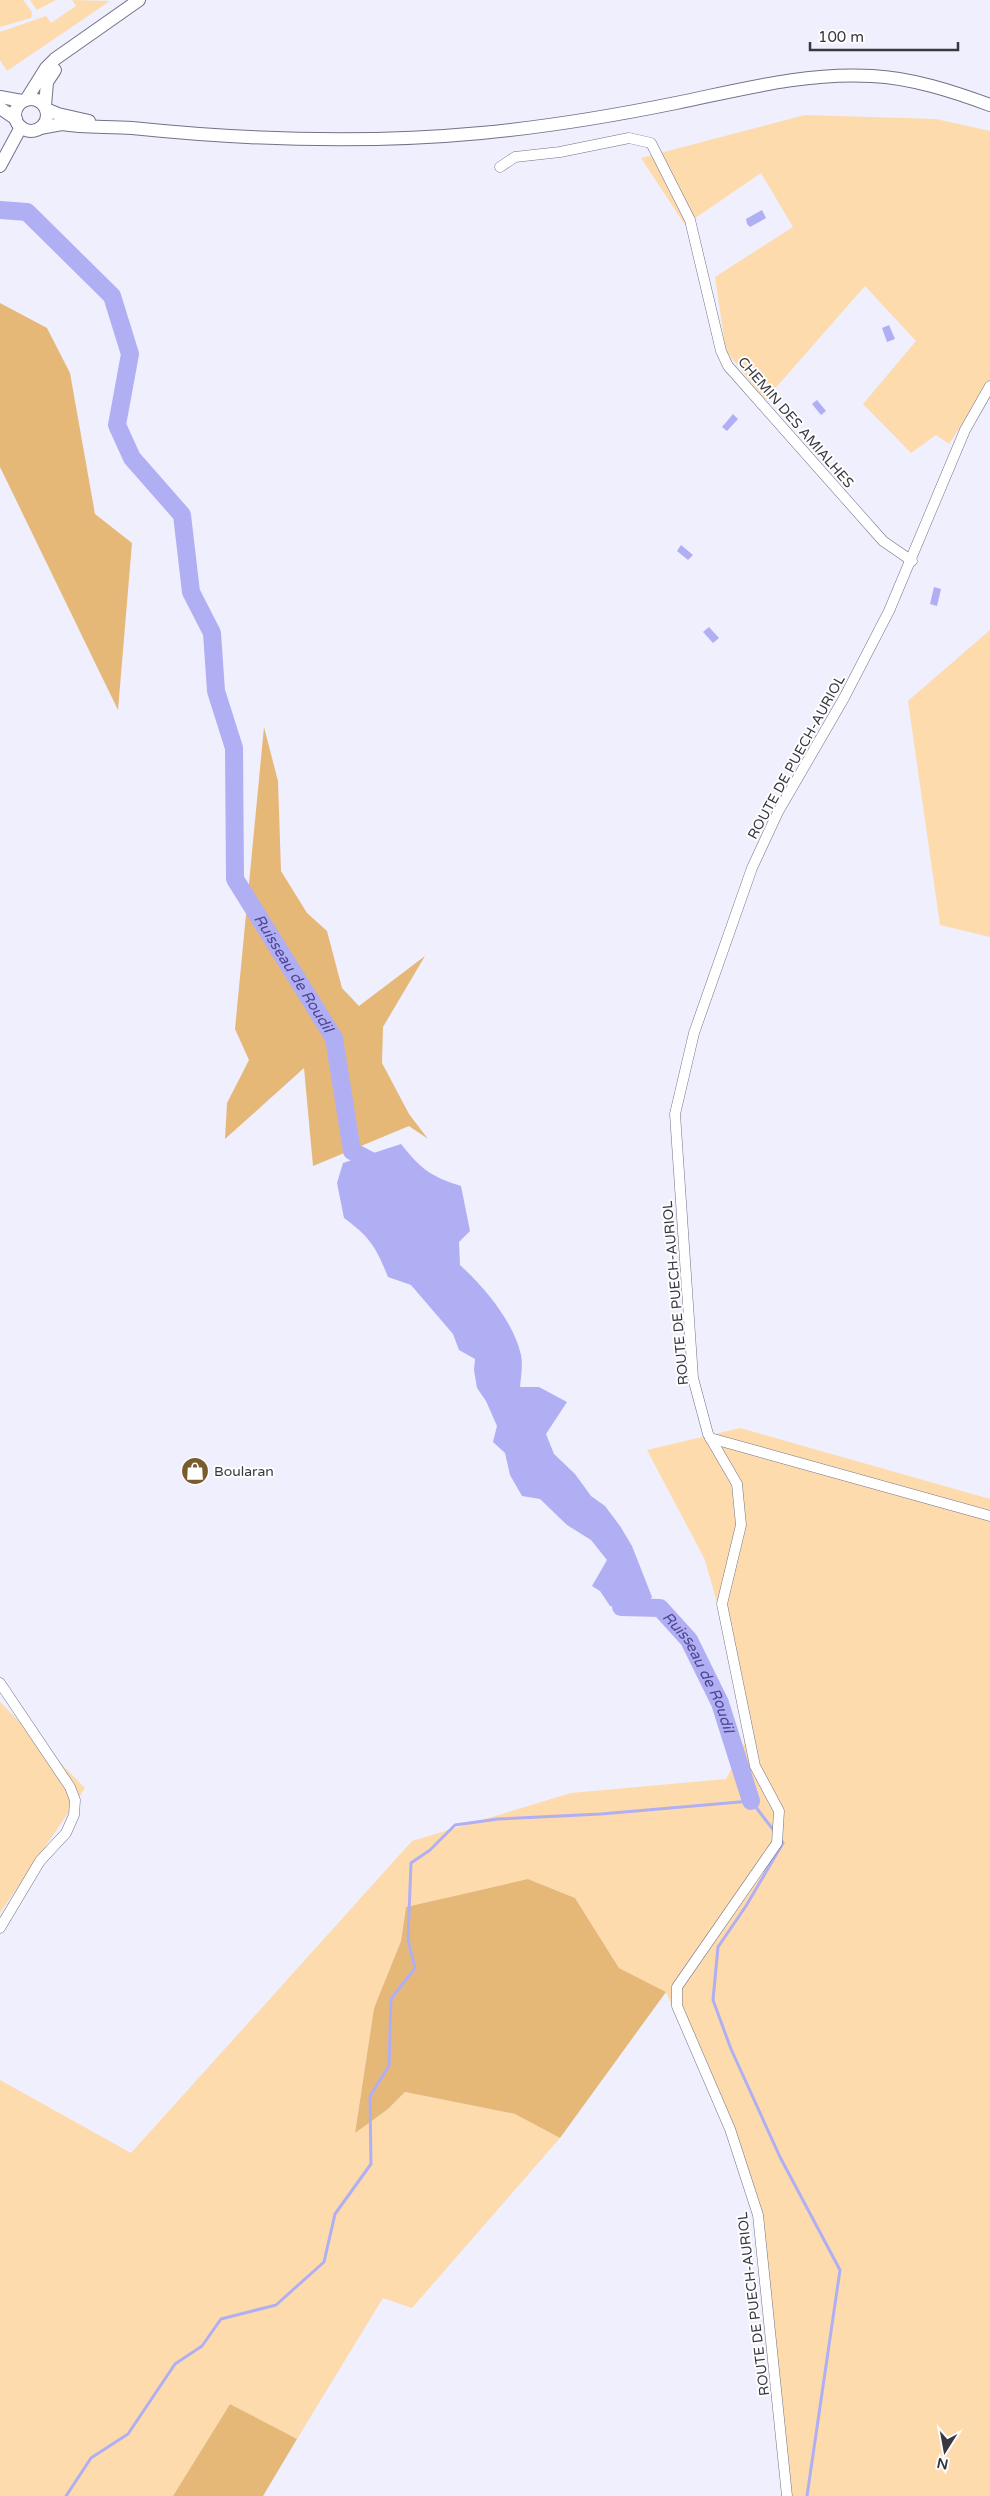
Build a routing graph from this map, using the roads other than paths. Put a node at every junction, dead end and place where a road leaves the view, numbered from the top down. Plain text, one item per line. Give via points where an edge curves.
1 (139, 0) edge
2 (65, 53) junction
3 (0, 97) edge
4 (24, 100) junction
5 (990, 105) edge
6 (45, 107) junction
7 (0, 108) edge
8 (19, 123) junction
9 (111, 126) junction
10 (40, 128) junction
11 (0, 166) edge
12 (500, 167) dead end
13 (990, 386) edge
14 (912, 561) junction
15 (710, 1438) junction
16 (990, 1516) edge
17 (0, 1683) edge
18 (0, 1928) edge
19 (787, 2496) edge

1 - 2 main road
2 - 4 main road via 46,68
2 - 6 main road via 47,82
3 - 4 main road
4 - 6 main road via 36,100
4 - 8 main road via 16,109
5 - 9 main road via 932,85 849,75 770,84 639,111 480,134 353,140 249,138
6 - 9 main road via 63,115
6 - 10 main road via 46,121
7 - 8 main road
8 - 10 main road via 31,131
8 - 11 main road
9 - 10 main road via 56,124
12 - 14 street, CHEMIN DES AMIALHES via 515,157 629,138 651,143 690,220 721,351 728,366 883,541
13 - 14 street, ROUTE DE PUECH-AURIOL via 965,430
14 - 15 street, ROUTE DE PUECH-AURIOL via 860,670 790,790 752,868 694,1033 676,1114 694,1378
15 - 16 street
15 - 19 street, ROUTE DE PUECH-AURIOL via 737,1484 741,1526 722,1604 754,1766 779,1811 778,1838 677,1987 677,2006 730,2129 758,2214
17 - 18 street via 70,1787 75,1800 74,1816 66,1833 40,1861

